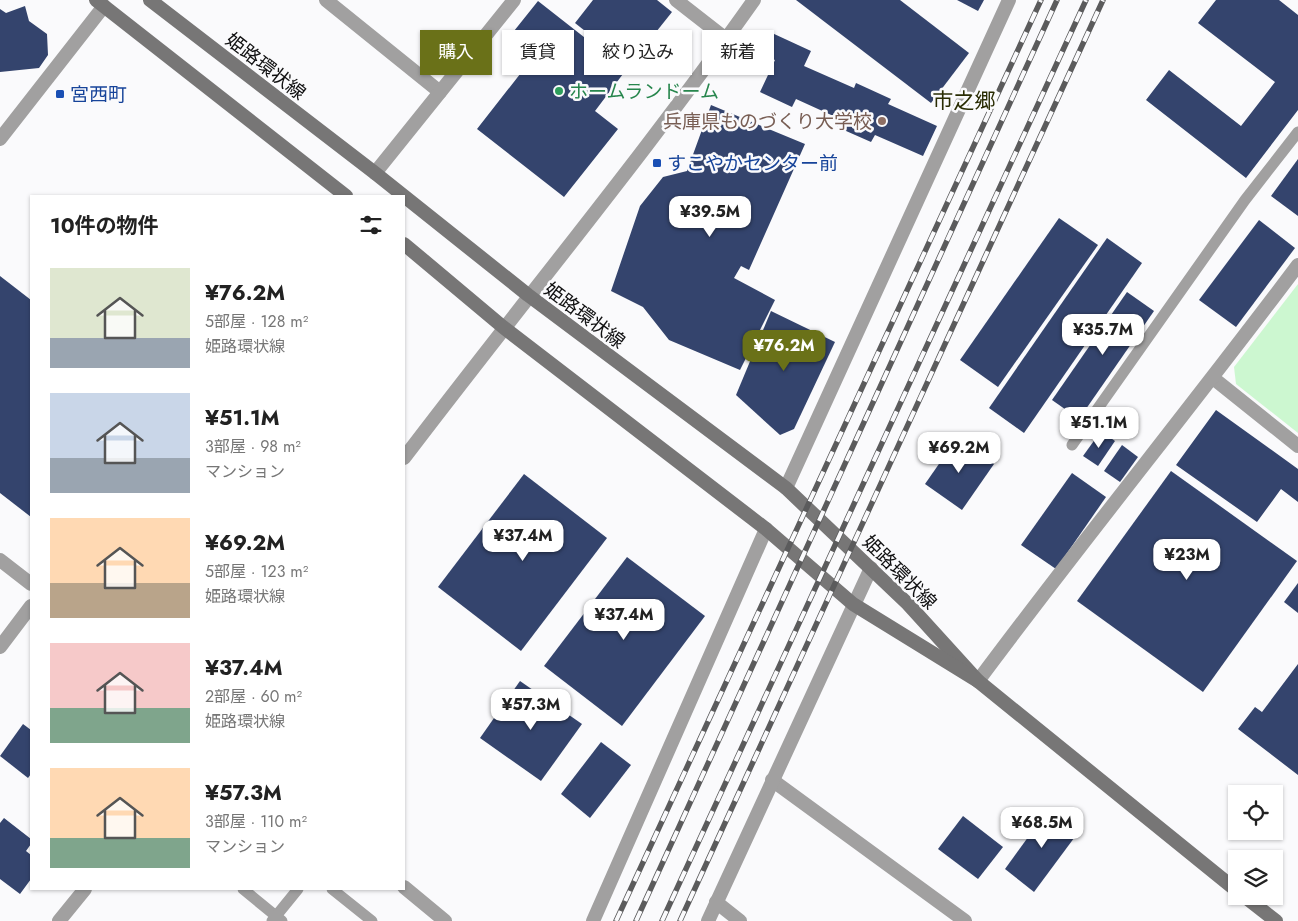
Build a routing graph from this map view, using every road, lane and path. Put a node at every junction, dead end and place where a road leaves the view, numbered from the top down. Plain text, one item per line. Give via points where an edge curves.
1 (150, 0) edge
2 (326, 0) edge
3 (514, 0) edge
4 (676, 0) edge
5 (754, 0) edge
6 (1010, 0) edge
7 (103, 2) edge
8 (714, 30) edge
9 (732, 30) edge
10 (702, 73) edge
11 (440, 92) junction
12 (1298, 132) edge
13 (0, 139) edge
14 (375, 173) junction
15 (345, 195) edge
16 (403, 195) edge
17 (405, 197) edge
18 (405, 245) edge
19 (1298, 265) edge
20 (528, 295) junction
21 (504, 327) junction
22 (1214, 378) junction
23 (1072, 444) dead end
24 (1298, 446) edge
25 (405, 457) edge
26 (786, 488) junction
27 (766, 530) junction
28 (0, 560) edge
29 (871, 568) junction
30 (30, 583) edge
31 (853, 604) junction
32 (30, 607) edge
33 (0, 647) edge
34 (978, 681) junction
35 (772, 780) junction
36 (1228, 884) edge
37 (405, 888) edge
38 (84, 890) edge
39 (244, 890) edge
40 (297, 890) edge
41 (333, 890) edge
42 (716, 902) junction
43 (1256, 905) edge
44 (277, 919) edge
45 (59, 921) edge
46 (372, 921) edge
47 (445, 921) edge
48 (592, 921) edge
49 (708, 921) edge
50 (740, 921) edge
51 (965, 921) edge
52 (1276, 921) edge

1 - 14 main road, 姫路環状線
2 - 11 street
3 - 11 street
4 - 8 street
5 - 9 street
6 - 26 street
7 - 13 street
7 - 15 main road
10 - 20 street
11 - 14 street
12 - 23 lane via 1245,200
14 - 16 main road, 姫路環状線
17 - 20 main road, 姫路環状線
18 - 21 main road, 姫路環状線
19 - 22 street
20 - 21 street
20 - 26 main road, 姫路環状線
21 - 25 street
21 - 27 main road, 姫路環状線
22 - 24 street
22 - 34 street via 1049,585
26 - 29 main road, 姫路環状線
27 - 31 main road, 姫路環状線
27 - 48 street
28 - 30 street
29 - 31 street
29 - 34 main road, 姫路環状線
31 - 34 main road, 姫路環状線
31 - 35 street
32 - 33 street
34 - 36 main road, 姫路環状線
35 - 42 street
35 - 51 street
37 - 47 street
38 - 45 street
39 - 44 lane
40 - 44 lane
41 - 46 lane
42 - 49 street
42 - 50 street
43 - 52 main road

